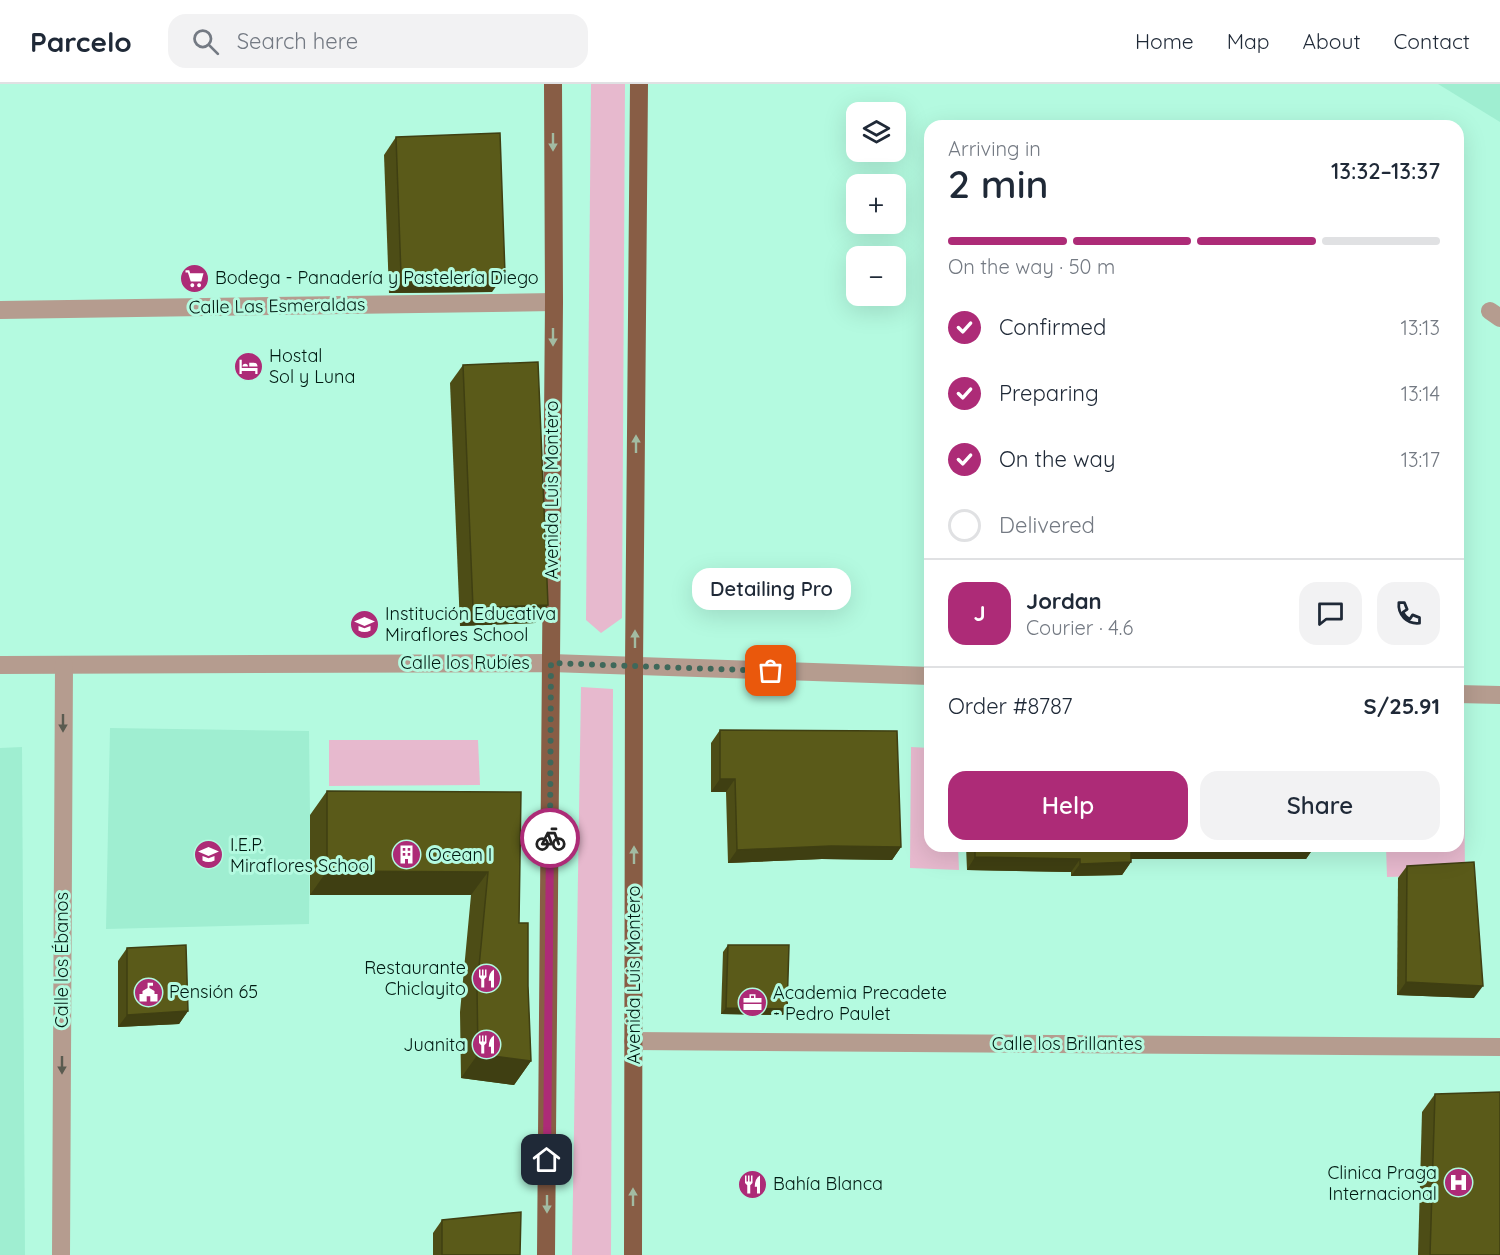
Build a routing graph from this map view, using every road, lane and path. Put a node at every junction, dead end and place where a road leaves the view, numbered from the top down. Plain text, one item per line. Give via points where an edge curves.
1 (553, 84) edge
2 (639, 84) edge
3 (554, 302) junction
4 (0, 310) edge
5 (551, 663) junction
6 (0, 665) edge
7 (64, 665) junction
8 (634, 666) junction
9 (924, 676) edge
10 (1464, 694) edge
11 (1500, 695) edge
12 (633, 1041) junction
13 (1500, 1047) edge
14 (61, 1255) edge
15 (546, 1255) edge
16 (633, 1255) edge

1 -> 3 main road, Avenida Luis Montero
8 -> 2 main road, Avenida Luis Montero
3 - 4 street, Calle Las Esmeraldas
3 -> 5 main road, Avenida Luis Montero
5 - 7 street, Calle los Rubíes
5 - 8 street, Calle los Rubíes
5 -> 15 main road, Avenida Luis Montero
6 - 7 street, Calle los Rubíes
7 -> 14 street, Calle los Ébanos
8 - 9 street, Calle los Rubíes
12 -> 8 main road, Avenida Luis Montero
10 - 11 street
12 - 13 street, Calle los Brillantes
16 -> 12 main road, Avenida Luis Montero

